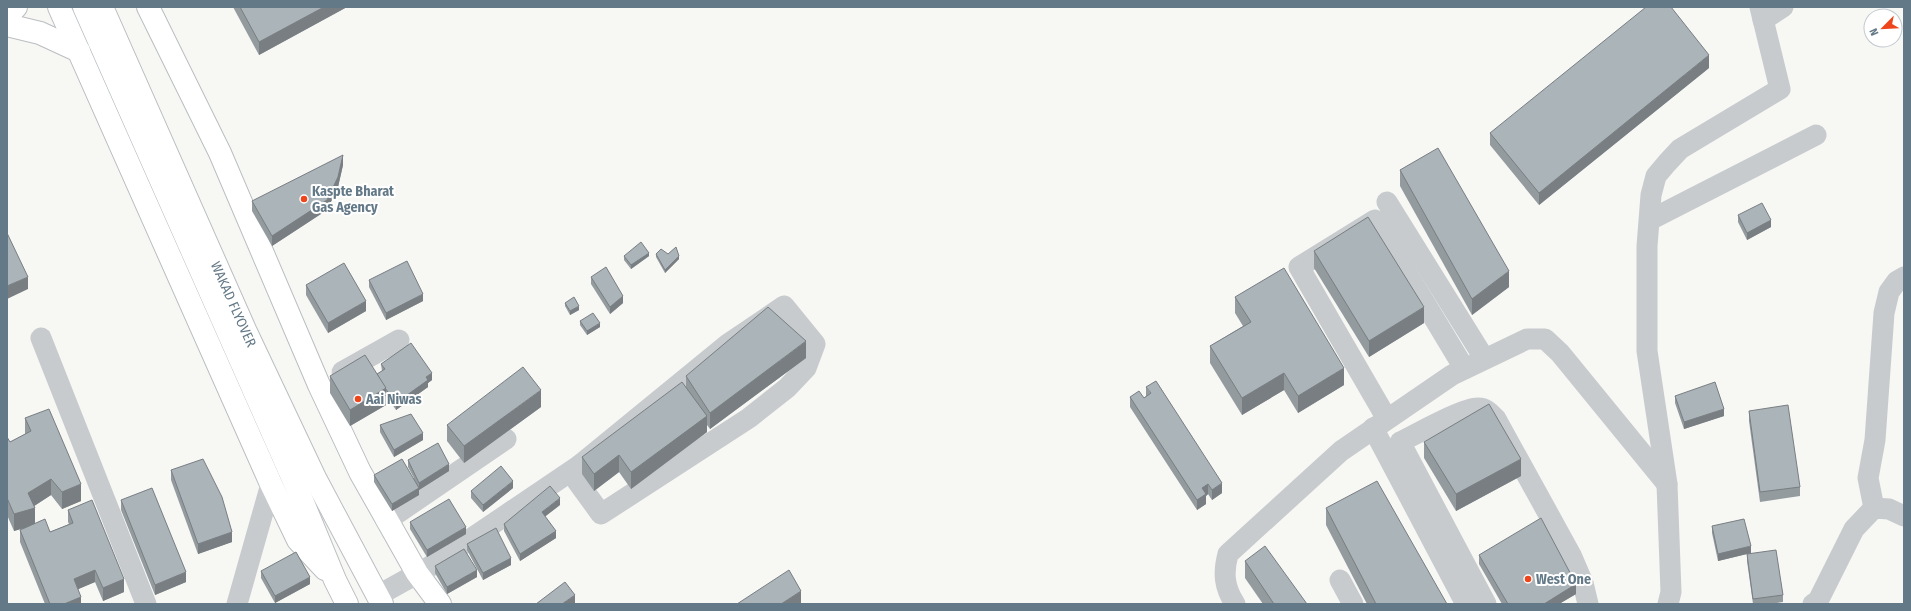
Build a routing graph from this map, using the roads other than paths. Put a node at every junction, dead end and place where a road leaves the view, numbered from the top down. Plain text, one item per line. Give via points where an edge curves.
1 (16, 7) edge
2 (59, 7) edge
3 (84, 7) edge
4 (102, 7) edge
5 (148, 7) edge
6 (1783, 7) edge
7 (1762, 14) edge
8 (7, 16) edge
9 (7, 25) edge
10 (79, 51) junction
11 (1816, 135) dead end
12 (1386, 202) dead end
13 (1650, 220) junction
14 (1904, 277) edge
15 (41, 338) dead end
16 (399, 340) dead end
17 (1484, 358) junction
18 (1464, 368) junction
19 (319, 385) junction
20 (1380, 424) junction
21 (506, 439) edge
22 (580, 465) junction
23 (306, 483) junction
24 (271, 484) junction
25 (1667, 484) junction
26 (1889, 511) edge
27 (386, 521) junction
28 (417, 573) junction
29 (335, 580) junction
30 (1340, 580) dead end
31 (1582, 583) junction
32 (379, 600) edge
33 (146, 604) edge
34 (237, 604) edge
35 (347, 604) edge
36 (440, 604) edge
37 (1235, 604) edge
38 (1353, 604) edge
39 (1466, 604) edge
40 (1486, 604) edge
41 (1575, 604) edge
42 (1588, 604) edge
43 (1668, 604) edge
44 (1813, 604) edge

1 - 8 main road
2 - 10 main road
3 - 23 main road, WAKAD FLYOVER
4 - 23 main road, WAKAD FLYOVER via 246,332
5 - 19 main road via 220,153
6 - 7 street
7 - 13 street via 1780,89 1680,149 1666,163 1656,176 1651,195
9 - 10 main road via 40,33
10 - 24 main road
11 - 13 street
12 - 17 street
13 - 25 street via 1647,246 1647,351
14 - 26 street via 1897,281 1889,292 1884,313 1875,440 1868,478
15 - 33 street
16 - 19 street
17 - 18 street
17 - 25 street via 1526,339 1545,339 1560,353
18 - 20 street
18 - 20 street via 1374,220 1299,267
19 - 27 main road
20 - 37 street via 1341,450 1228,554 1224,569 1228,594
20 - 39 street
21 - 27 street
22 - 22 street via 577,481 601,514 748,418 787,388 806,368 815,344 784,306 728,344
22 - 28 street
23 - 29 main road, WAKAD FLYOVER
23 - 32 main road, WAKAD FLYOVER
24 - 29 main road via 298,540
24 - 34 street
25 - 43 street via 1671,592
26 - 44 street via 1854,529 1818,601
27 - 28 main road
28 - 32 street
28 - 36 main road
29 - 35 main road
30 - 38 street
31 - 40 street via 1571,555 1496,419 1487,410 1477,408 1400,442
31 - 41 street
31 - 42 street

